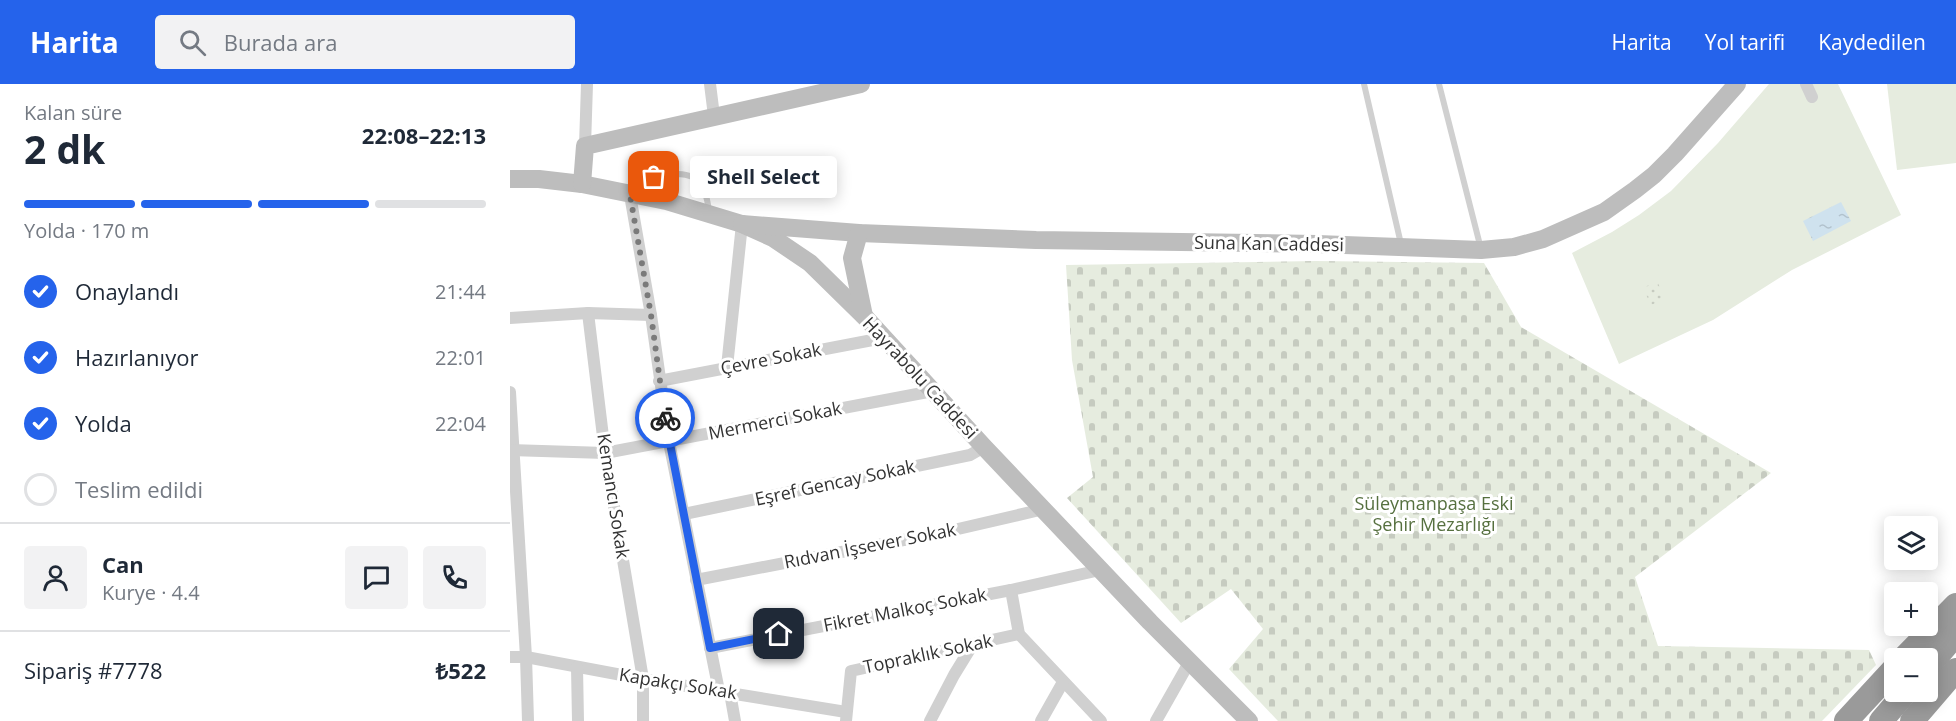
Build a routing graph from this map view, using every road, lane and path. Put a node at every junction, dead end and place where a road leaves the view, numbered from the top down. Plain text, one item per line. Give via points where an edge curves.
1 (587, 84) edge
2 (710, 84) edge
3 (861, 84) edge
4 (1364, 84) edge
5 (1439, 84) edge
6 (1737, 84) edge
7 (714, 116) junction
8 (585, 146) junction
9 (510, 179) edge
10 (582, 184) junction
11 (638, 196) junction
12 (709, 213) junction
13 (742, 224) junction
14 (859, 233) junction
15 (1402, 247) junction
16 (1481, 250) junction
17 (588, 313) junction
18 (651, 315) junction
19 (864, 316) junction
20 (510, 318) edge
21 (883, 338) junction
22 (727, 367) junction
23 (659, 381) junction
24 (933, 391) junction
25 (510, 392) edge
26 (669, 441) junction
27 (984, 447) junction
28 (512, 450) edge
29 (605, 453) junction
30 (1044, 509) junction
31 (684, 514) junction
32 (1100, 570) junction
33 (696, 580) junction
34 (1011, 590) junction
35 (1956, 605) edge
36 (1019, 634) junction
37 (1956, 634) edge
38 (973, 644) junction
39 (710, 648) junction
40 (1914, 648) edge
41 (1938, 655) edge
42 (510, 657) edge
43 (526, 657) junction
44 (1190, 661) junction
45 (577, 667) junction
46 (1956, 670) edge
47 (643, 679) junction
48 (1884, 680) edge
49 (1062, 681) junction
50 (724, 692) junction
51 (1897, 702) edge
52 (846, 716) edge
53 (528, 721) edge
54 (578, 721) edge
55 (643, 721) edge
56 (735, 721) edge
57 (930, 721) edge
58 (1041, 721) edge
59 (1101, 721) edge
60 (1156, 721) edge
61 (1249, 721) edge
62 (1846, 721) edge
63 (1881, 721) edge
64 (1912, 721) edge

1 - 8 street
2 - 7 street
3 - 7 street
4 - 15 lane
5 - 16 lane
6 - 16 street, Suna Kan Caddesi via 1654,175 1604,212 1543,239
7 - 8 street
8 - 10 street
9 - 10 street, Hayrabolu Caddesi
10 - 11 street, Hayrabolu Caddesi
11 - 12 street, Hayrabolu Caddesi
11 - 12 lane via 654,177 689,174 700,180
11 - 18 street
12 - 13 street, Hayrabolu Caddesi
13 - 14 street, Suna Kan Caddesi
13 - 19 street, Hayrabolu Caddesi via 773,238 810,263
13 - 22 street
14 - 15 street, Suna Kan Caddesi
14 - 19 street via 852,258
15 - 16 street, Suna Kan Caddesi
17 - 18 street
17 - 20 street
17 - 29 street, Kemancı Sokak
18 - 23 street
19 - 21 street, Hayrabolu Caddesi
21 - 22 street, Çevre Sokak
21 - 24 street, Hayrabolu Caddesi
22 - 23 street, Çevre Sokak
23 - 26 street
24 - 26 street, Mermerci Sokak
24 - 27 street, Hayrabolu Caddesi
25 - 28 street
26 - 29 street, Mermerci Sokak
26 - 31 street
27 - 30 street, Hayrabolu Caddesi
27 - 31 street, Eşref Gencay Sokak via 970,455
28 - 29 street, Mermerci Sokak
28 - 43 street
29 - 47 street, Kemancı Sokak
30 - 32 street, Hayrabolu Caddesi
30 - 33 street, Rıdvan İşsever Sokak
31 - 33 street
32 - 34 street, Fikret Malkoç Sokak
32 - 44 street, Hayrabolu Caddesi
33 - 39 street
34 - 36 street
34 - 39 street, Fikret Malkoç Sokak
35 - 40 highway
36 - 38 street, Topraklık Sokak
36 - 49 street
37 - 41 highway
38 - 52 street, Topraklık Sokak via 851,671
38 - 57 street
39 - 50 street
42 - 43 street, Kapakçı Sokak
43 - 45 street, Kapakçı Sokak
43 - 53 street
44 - 60 street
44 - 61 street, Hayrabolu Caddesi
45 - 47 street, Kapakçı Sokak
45 - 54 street
46 - 64 highway
47 - 50 street, Kapakçı Sokak
47 - 55 street, Kemancı Sokak
48 - 62 highway
49 - 58 street
49 - 59 street
50 - 52 street, Kapakçı Sokak
50 - 56 street
51 - 63 highway

